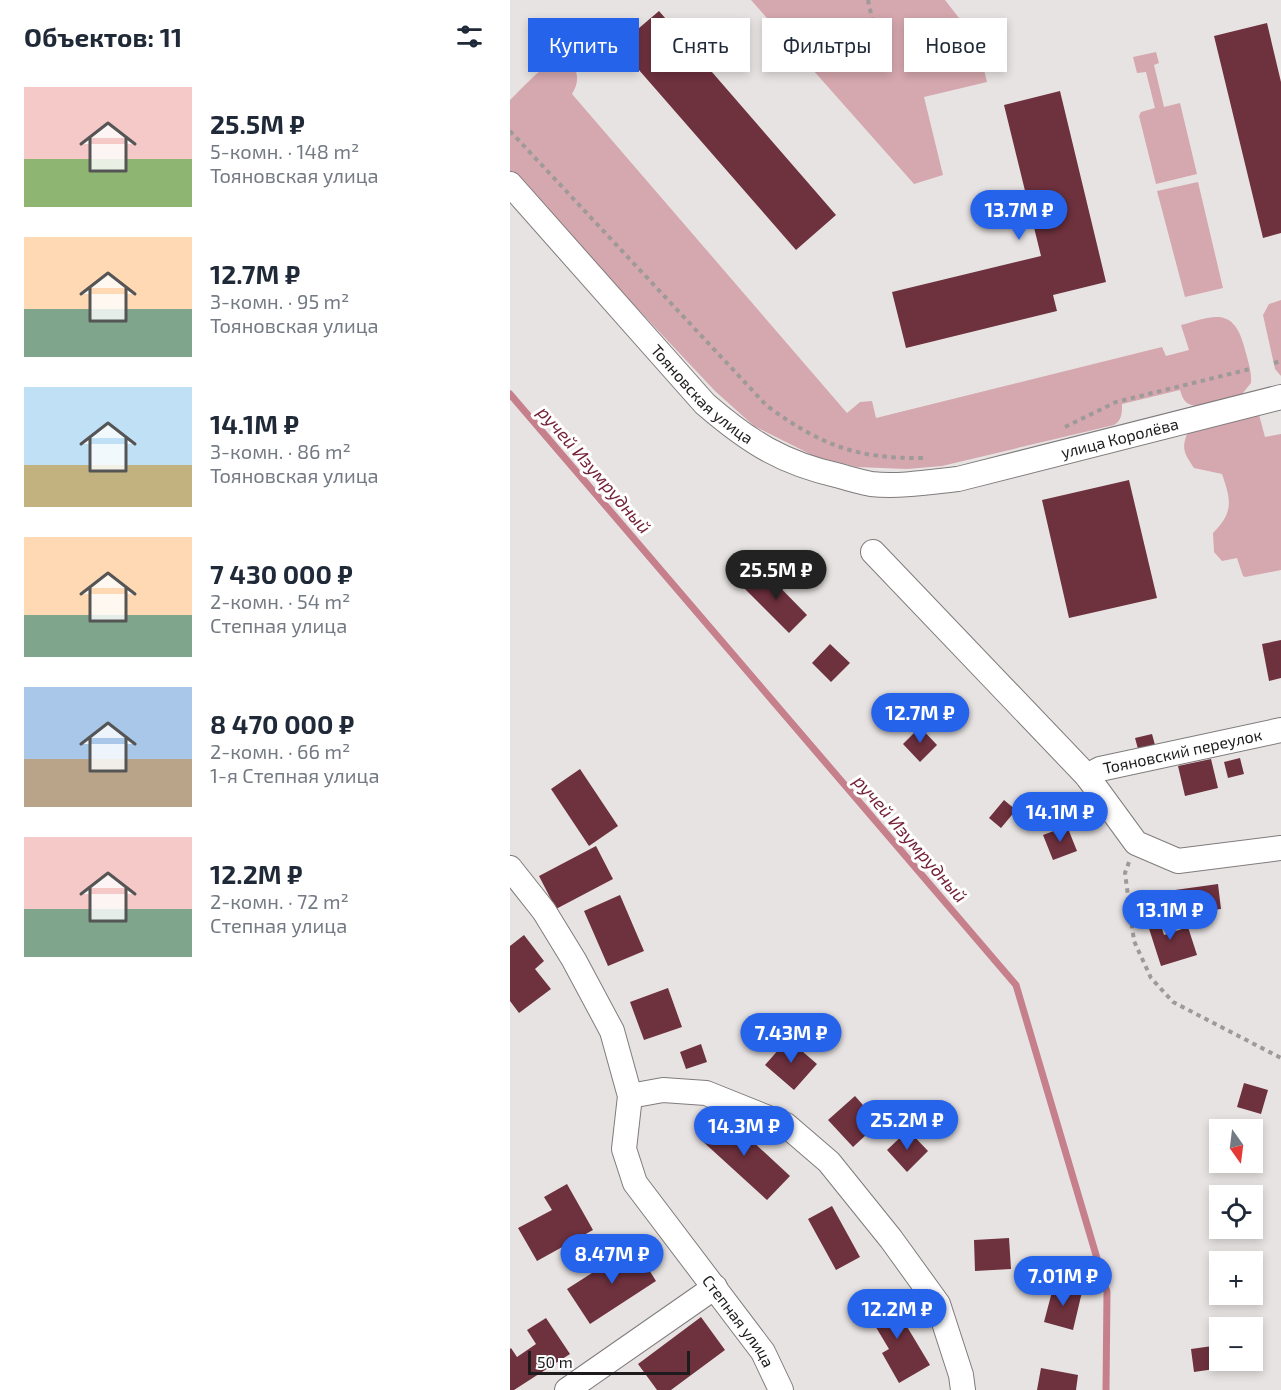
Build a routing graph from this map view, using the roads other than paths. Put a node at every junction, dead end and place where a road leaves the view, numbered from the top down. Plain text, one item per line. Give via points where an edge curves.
1 (510, 184) edge
2 (1281, 397) edge
3 (958, 479) joint
4 (873, 552) dead end
5 (1281, 730) edge
6 (1087, 776) junction
7 (1281, 848) edge
8 (510, 868) edge
9 (630, 1096) junction
10 (715, 1287) junction
11 (567, 1390) edge
12 (781, 1390) edge
13 (963, 1390) edge

1 - 3 street, Тояновская улица via 705,404 737,431 797,465 871,483
2 - 3 street, улица Королёва
4 - 6 street
5 - 6 street, Тояновский переулок via 1100,769
6 - 7 street via 1136,843 1178,861
8 - 9 street, Степная улица via 544,910 612,1031
9 - 10 street, Степная улица via 624,1149 635,1183
9 - 13 street via 663,1090 706,1093 786,1125 829,1162 938,1304
10 - 11 street
10 - 12 street, Степная улица via 763,1352

